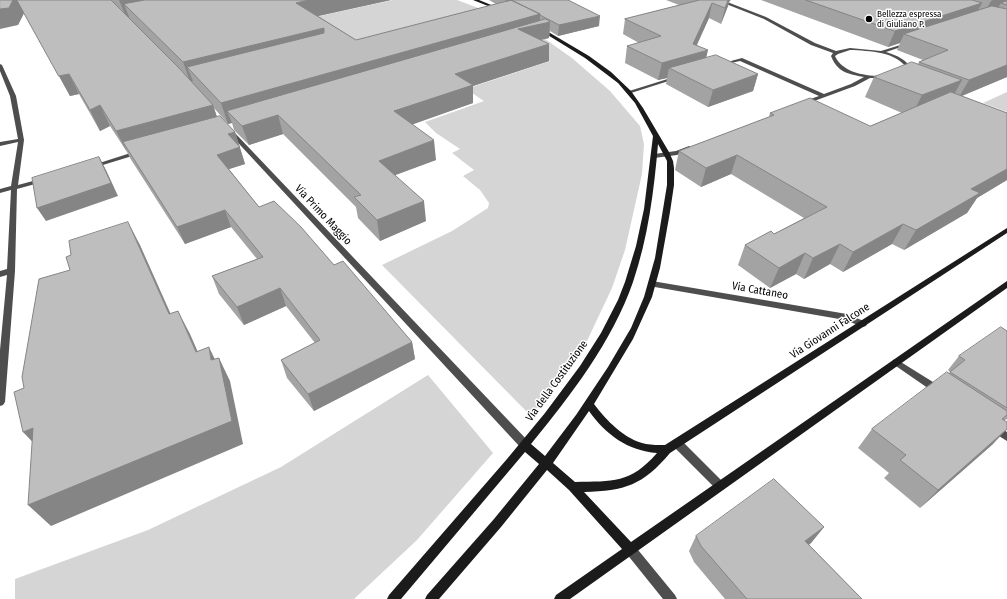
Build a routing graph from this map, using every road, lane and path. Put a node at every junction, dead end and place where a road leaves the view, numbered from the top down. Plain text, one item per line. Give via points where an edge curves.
1 (475, 0) edge
2 (718, 0) edge
3 (503, 11) edge
4 (533, 24) edge
5 (546, 32) junction
6 (539, 34) edge
7 (915, 41) edge
8 (882, 52) junction
9 (836, 53) junction
10 (0, 65) edge
11 (718, 66) edge
12 (681, 77) edge
13 (868, 77) junction
14 (900, 77) junction
15 (906, 80) edge
16 (629, 92) junction
17 (824, 96) junction
18 (795, 107) edge
19 (231, 127) edge
20 (656, 136) junction
21 (21, 140) junction
22 (0, 144) edge
23 (692, 147) edge
24 (143, 152) edge
25 (667, 155) junction
26 (654, 156) junction
27 (90, 167) edge
28 (52, 178) edge
29 (14, 188) junction
30 (0, 191) edge
31 (1007, 230) edge
32 (11, 271) junction
33 (0, 274) edge
34 (652, 284) junction
35 (1007, 284) edge
36 (863, 324) junction
37 (896, 362) junction
38 (948, 397) edge
39 (0, 402) edge
40 (589, 404) junction
41 (988, 423) edge
42 (1007, 437) edge
43 (677, 443) junction
44 (525, 445) junction
45 (666, 450) junction
46 (546, 463) junction
47 (720, 486) junction
48 (573, 487) junction
49 (630, 549) junction
50 (394, 599) edge
51 (431, 599) edge
52 (560, 599) edge
53 (671, 599) edge

1 - 3 street
2 - 9 street via 765,18 813,44
4 - 5 street
5 - 6 street
5 - 16 street via 581,52
7 - 8 street
8 - 9 street via 860,49
8 - 14 street via 909,65 908,74
9 - 13 street via 832,56 837,65
10 - 21 street via 13,96
11 - 17 street via 740,59
12 - 16 street
13 - 14 street
13 - 17 street
14 - 15 street
16 - 20 street via 649,120
17 - 18 street
19 - 44 street, Via Primo Maggio
20 - 25 street
20 - 26 street, Via della Costituzione
21 - 22 street
21 - 29 street
23 - 25 street
24 - 27 street
25 - 26 street
25 - 34 street via 670,168 668,207
26 - 44 street, Via della Costituzione via 646,223 629,282 612,321 574,382
28 - 29 street
29 - 30 street
29 - 32 street
31 - 36 street, Via Giovanni Falcone
32 - 33 street
32 - 39 street
34 - 36 street, Via Cattaneo via 847,317
34 - 40 street via 646,305 628,343
35 - 37 street
36 - 43 street, Via Giovanni Falcone
37 - 38 street
37 - 47 street
40 - 45 street via 598,418 625,439 643,448
40 - 46 street
41 - 42 street
43 - 45 street, Via Giovanni Falcone
43 - 47 street
44 - 46 street
44 - 50 street, Via della Costituzione
45 - 48 street, Via Giovanni Falcone via 649,469 634,480 617,485
46 - 48 street
46 - 51 street via 511,509
47 - 49 street
48 - 49 street
49 - 52 street
49 - 53 street

